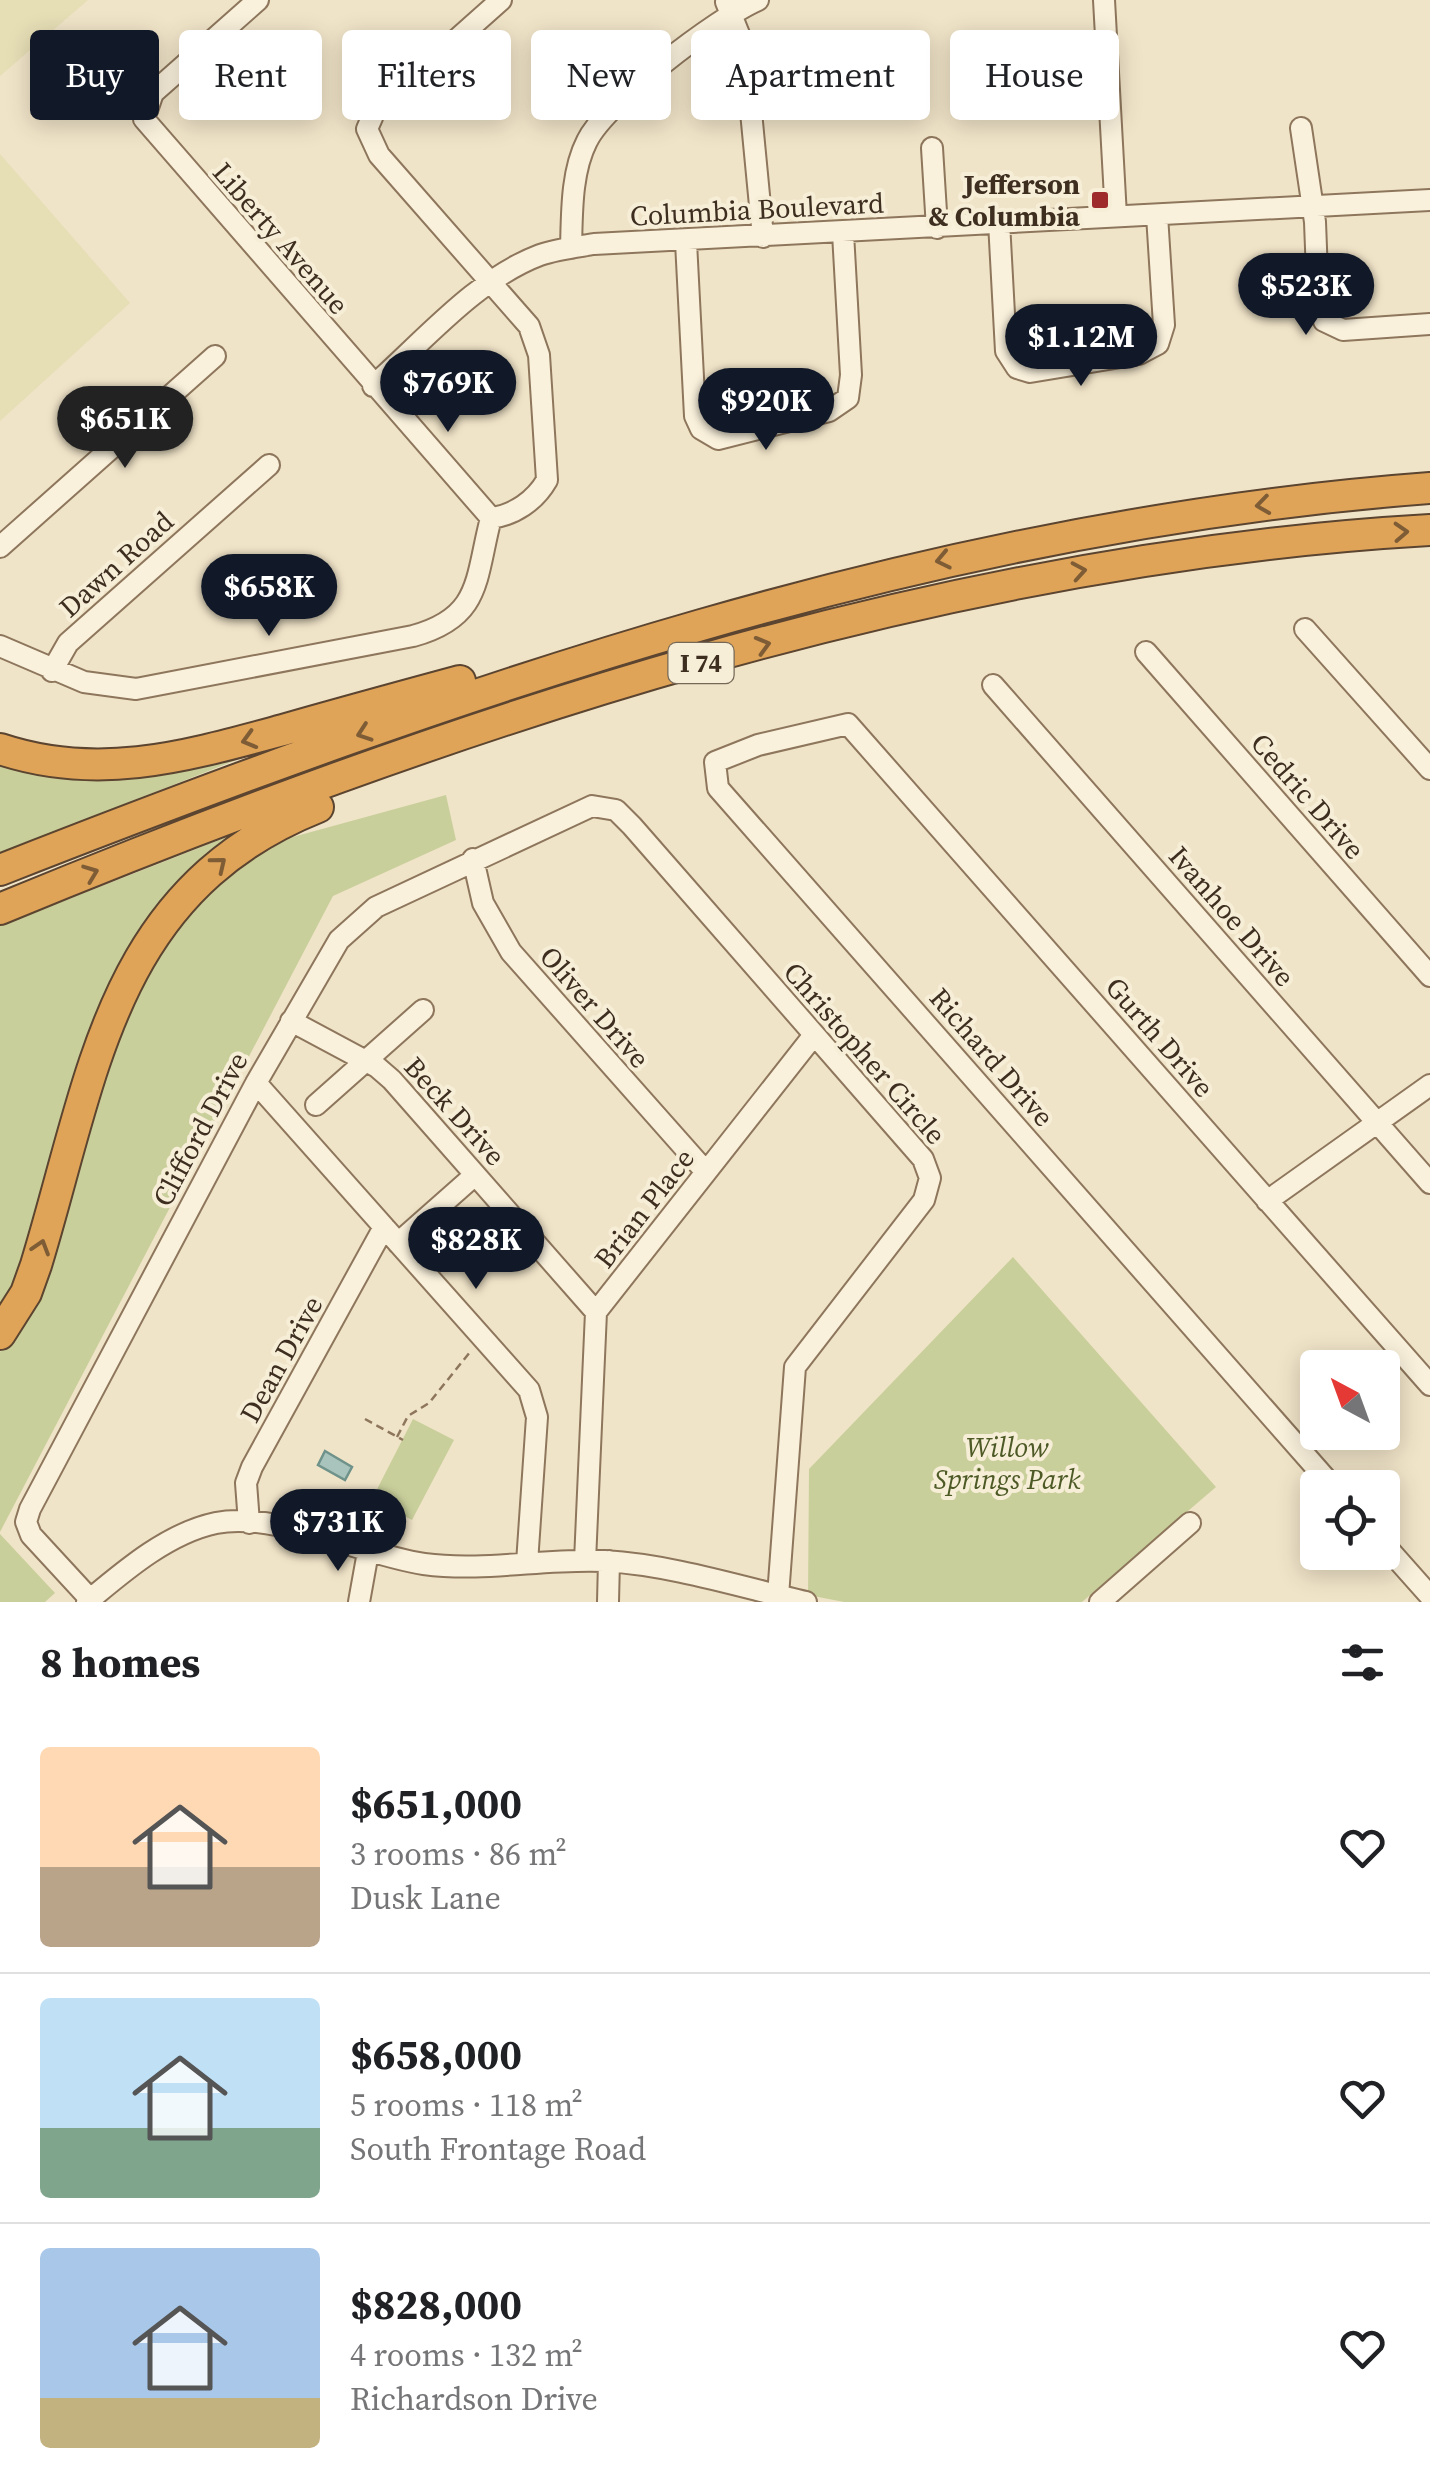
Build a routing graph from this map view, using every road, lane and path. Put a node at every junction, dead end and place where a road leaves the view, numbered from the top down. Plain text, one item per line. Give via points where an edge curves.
1 (258, 0) edge
2 (501, 0) edge
3 (758, 0) edge
4 (1104, 0) edge
5 (728, 6) edge
6 (1301, 128) dead end
7 (932, 148) dead end
8 (1430, 200) edge
9 (1312, 207) junction
10 (1157, 215) junction
11 (1116, 216) junction
12 (999, 222) junction
13 (937, 228) junction
14 (842, 233) junction
15 (763, 237) junction
16 (686, 242) junction
17 (571, 248) junction
18 (491, 282) junction
19 (1430, 324) edge
20 (215, 356) dead end
21 (372, 386) junction
22 (269, 465) dead end
23 (1430, 488) edge
24 (491, 518) junction
25 (1430, 530) edge
26 (0, 547) edge
27 (1306, 628) dead end
28 (648, 639) junction
29 (0, 646) edge
30 (1146, 652) dead end
31 (52, 671) junction
32 (623, 684) junction
33 (993, 684) dead end
34 (848, 724) joint
35 (0, 749) edge
36 (1430, 769) edge
37 (601, 806) joint
38 (473, 860) junction
39 (0, 870) edge
40 (0, 909) edge
41 (1430, 976) edge
42 (424, 1010) dead end
43 (291, 1021) junction
44 (814, 1035) junction
45 (366, 1060) junction
46 (256, 1083) junction
47 (1430, 1084) edge
48 (316, 1104) dead end
49 (1377, 1124) junction
50 (706, 1172) junction
51 (475, 1175) junction
52 (1430, 1183) edge
53 (1267, 1201) junction
54 (391, 1235) junction
55 (596, 1312) junction
56 (0, 1334) edge
57 (483, 1337) junction
58 (1430, 1385) edge
59 (365, 1419) dead end
60 (397, 1437) junction
61 (403, 1440) dead end
62 (1318, 1470) edge
63 (249, 1522) junction
64 (1190, 1523) dead end
65 (368, 1552) junction
66 (586, 1560) junction
67 (609, 1562) junction
68 (1400, 1562) edge
69 (528, 1564) junction
70 (778, 1596) junction
71 (1430, 1596) edge
72 (89, 1601) edge
73 (359, 1602) edge
74 (608, 1602) edge
75 (806, 1602) edge
76 (1100, 1602) edge

1 - 21 street, Liberty Avenue via 153,93 144,119
2 - 18 street via 374,113 367,129 380,154
3 - 5 street
4 - 11 street
5 - 15 street via 750,85
5 - 17 street via 588,137 578,169
6 - 9 street
7 - 13 street
8 - 9 street, Columbia Boulevard
9 - 10 street, Columbia Boulevard
9 - 19 street via 1324,321 1343,330
10 - 11 street, Columbia Boulevard
10 - 12 street via 1164,325 1158,344 1139,354 1030,372 1016,368 1006,352
11 - 12 street, Columbia Boulevard
12 - 13 street, Columbia Boulevard
13 - 14 street, Columbia Boulevard
14 - 15 street, Columbia Boulevard
14 - 16 street via 848,398 829,411 718,439 695,416
15 - 16 street, Columbia Boulevard
16 - 17 street, Columbia Boulevard
17 - 18 street, Columbia Boulevard via 542,254
18 - 21 street, Columbia Boulevard
18 - 24 street via 534,337 548,473 529,502
20 - 26 street
21 - 24 street, Liberty Avenue
22 - 31 street, Dawn Road via 68,643
23 -> 28 highway, I 74 via 1268,504 1044,540 802,594
24 - 31 street via 470,600 436,629 162,686 108,687
32 -> 25 highway, I 74 via 1000,585 1246,546
27 - 36 street
28 -> 35 highway via 501,669 158,763 88,766
28 -> 39 highway, I 74 via 325,746
29 - 31 street
30 - 41 street, Cedric Drive
40 -> 32 highway, I 74 via 364,771
56 -> 32 highway via 36,1264 121,991 176,904 238,849 284,822
33 - 49 street, Ivanhoe Drive
34 - 53 street, Gurth Drive
34 - 62 street, Richard Drive via 722,756 713,768 718,788
37 - 38 street, Clifford Drive via 580,808
37 - 44 street, Christopher Circle via 632,826
38 - 43 street, Clifford Drive via 362,916 339,940
38 - 50 street, Oliver Drive via 483,903 510,952
42 - 45 street
43 - 45 street, Beck Drive
43 - 46 street, Clifford Drive
44 - 50 street, Brian Place
44 - 70 street, Christopher Circle via 923,1159 930,1178 924,1200 795,1366
45 - 48 street
45 - 51 street, Beck Drive via 392,1080
46 - 54 street
46 - 72 street, Clifford Drive via 26,1522
47 - 49 street
49 - 52 street, Ivanhoe Drive
49 - 53 street
50 - 55 street, Brian Place
51 - 54 street, Dean Drive
51 - 55 street, Beck Drive
53 - 58 street, Gurth Drive
54 - 57 street
54 - 63 street, Dean Drive via 252,1466 246,1483
55 - 66 street, Brian Place
57 - 60 path via 429,1403 408,1416
57 - 69 street via 534,1400
59 - 60 path
60 - 61 path
63 - 65 street
63 - 72 street via 195,1530
64 - 76 street
65 - 69 street via 455,1567
65 - 73 street
66 - 67 street
66 - 69 street
67 - 70 street
67 - 74 street
68 - 71 street
70 - 75 street

